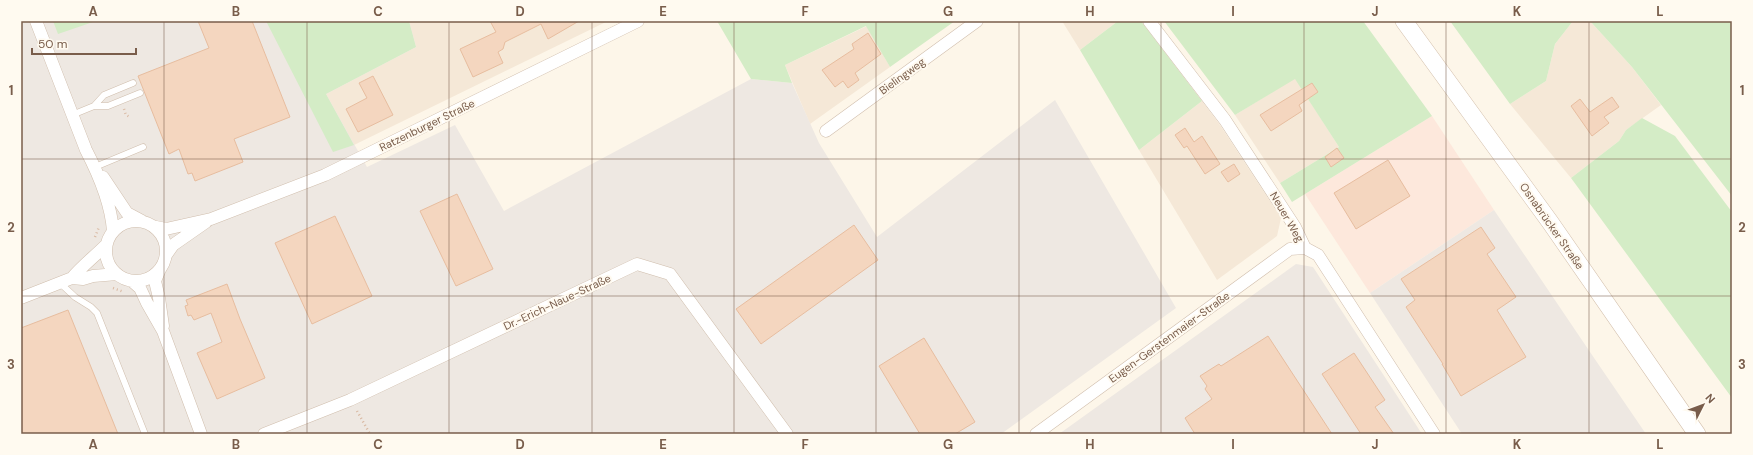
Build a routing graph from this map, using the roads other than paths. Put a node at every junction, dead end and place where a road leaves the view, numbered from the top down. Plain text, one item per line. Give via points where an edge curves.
1 (36, 21) edge
2 (638, 21) edge
3 (977, 21) edge
4 (1149, 21) edge
5 (1404, 21) edge
6 (133, 83) dead end
7 (140, 93) dead end
8 (94, 106) junction
9 (72, 115) junction
10 (826, 132) dead end
11 (143, 147) dead end
12 (95, 167) junction
13 (211, 219) junction
14 (142, 221) junction
15 (156, 227) junction
16 (113, 231) junction
17 (106, 245) junction
18 (1304, 248) junction
19 (166, 255) junction
20 (160, 269) junction
21 (117, 274) junction
22 (72, 278) junction
23 (132, 281) junction
24 (60, 283) junction
25 (21, 298) edge
26 (164, 331) junction
27 (145, 434) edge
28 (201, 434) edge
29 (264, 434) edge
30 (787, 434) edge
31 (1036, 434) edge
32 (1434, 434) edge
33 (1697, 434) edge

1 - 9 street
2 - 13 street, Ratzenburger Straße via 325,175
3 - 10 street, Bielingweg
4 - 18 street, Neuer Weg via 1225,120 1295,227
5 - 33 main road, Osnabrücker Straße via 1550,222
6 - 8 lane via 104,95
7 - 8 lane via 108,106
8 - 9 lane
9 - 12 street
11 - 12 lane
12 - 14 street via 128,213
12 - 16 street via 110,210
13 - 15 street via 166,229
13 - 19 street via 173,245
14 - 15 street
14 - 16 street via 126,222
15 - 19 street via 164,240
16 - 17 street
17 - 21 street via 108,261
17 - 22 street
18 - 31 street, Eugen-Gerstenmaier-Straße via 1290,249
18 - 32 street, Neuer Weg via 1318,256
19 - 20 street
20 - 23 street via 148,279
20 - 26 street via 155,281
21 - 22 street
21 - 23 street
22 - 24 street
23 - 26 street via 140,288
24 - 25 street
24 - 27 lane via 97,313
26 - 28 street
29 - 30 street, Dr.-Erich-Naue-Straße via 350,400 637,264 670,274

